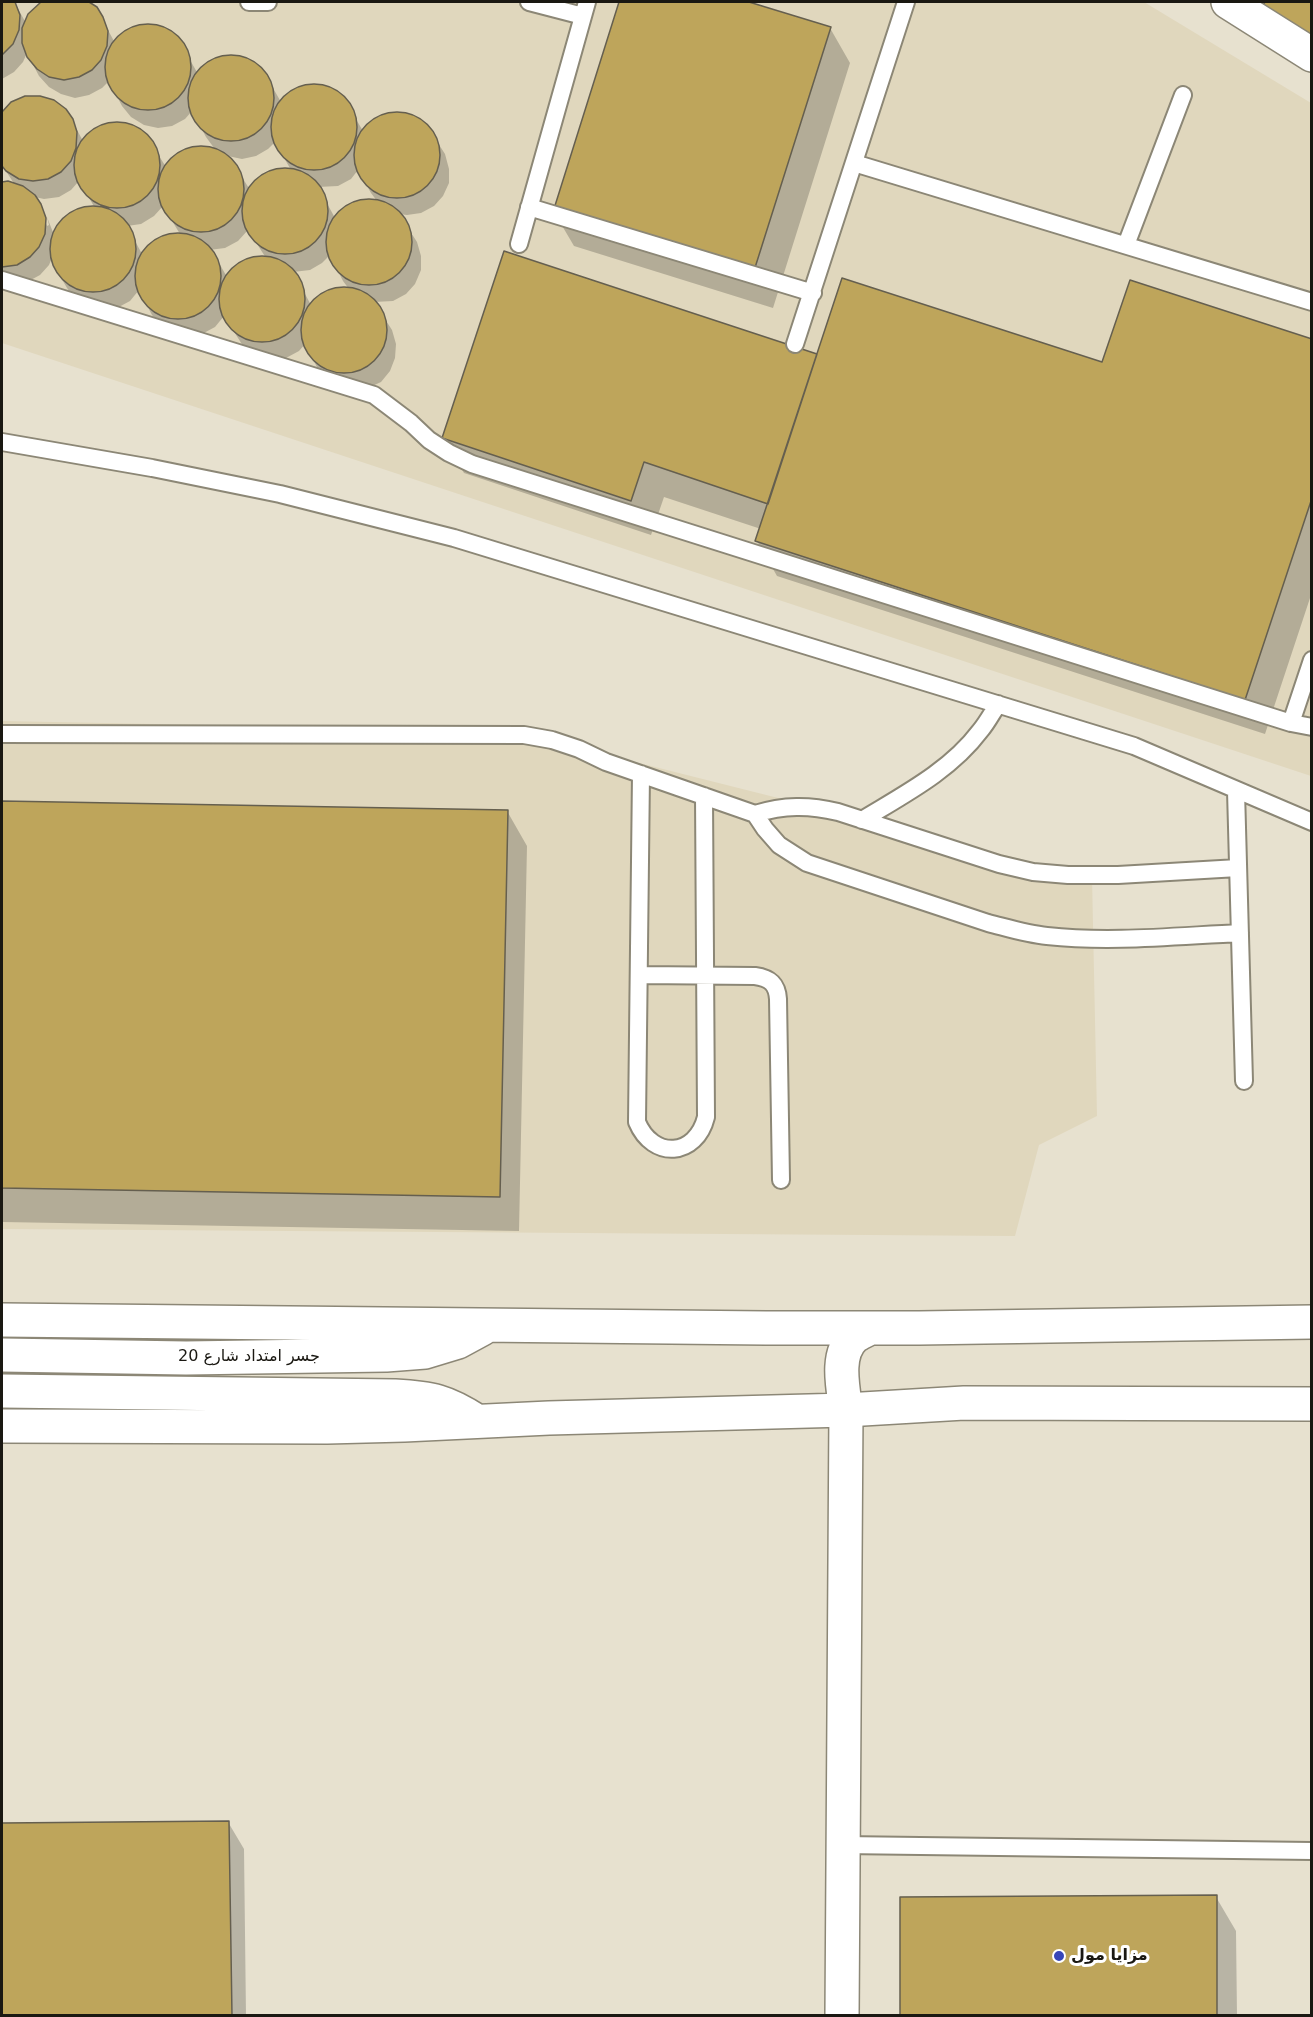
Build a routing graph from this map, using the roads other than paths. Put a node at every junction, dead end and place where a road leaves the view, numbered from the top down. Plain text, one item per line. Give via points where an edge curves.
1 (249, 2) edge
2 (268, 2) edge
3 (530, 2) edge
4 (906, 2) edge
5 (1228, 2) edge
6 (585, 9) edge
7 (1311, 55) edge
8 (1183, 95) dead end
9 (854, 163) junction
10 (529, 207) junction
11 (519, 244) dead end
12 (1126, 245) junction
13 (2, 280) edge
14 (813, 293) junction
15 (1311, 302) edge
16 (795, 344) dead end
17 (2, 442) edge
18 (1311, 660) edge
19 (998, 704) junction
20 (1291, 723) junction
21 (1311, 727) edge
22 (2, 734) edge
23 (641, 774) junction
24 (1236, 791) junction
25 (704, 795) junction
26 (755, 814) junction
27 (862, 820) junction
28 (1311, 822) edge
29 (1238, 868) junction
30 (1240, 933) junction
31 (639, 975) junction
32 (705, 976) junction
33 (1244, 1081) dead end
34 (781, 1180) dead end
35 (2, 1320) edge
36 (1311, 1322) edge
37 (491, 1324) junction
38 (870, 1328) junction
39 (2, 1355) edge
40 (2, 1391) edge
41 (1311, 1404) edge
42 (846, 1410) junction
43 (479, 1423) junction
44 (2, 1426) edge
45 (842, 1845) junction
46 (1311, 1851) edge
47 (842, 2016) edge

1 - 2 lane
3 - 6 lane
4 - 9 lane
5 - 7 main road
6 - 10 lane
8 - 12 lane
9 - 12 lane
9 - 14 lane
10 - 11 lane
10 - 14 lane
12 - 15 lane
13 - 20 lane via 374,395 429,440 472,464
14 - 16 lane
17 - 19 lane via 280,494 454,538
18 - 20 lane
19 - 24 lane via 1134,746
19 - 27 lane via 980,732 952,761
20 - 21 lane
22 - 23 lane via 524,735 552,740
23 - 25 lane
23 - 31 lane
24 - 28 lane
24 - 29 lane
25 - 26 lane
25 - 32 lane
26 - 27 lane via 776,808 807,807
26 - 30 lane via 779,845 807,863 1016,930 1076,938
27 - 29 lane via 1033,872 1118,875
29 - 30 lane
30 - 33 lane
31 - 32 lane
31 - 32 lane via 637,1122 651,1142 673,1149 692,1142 704,1127 706,1117
32 - 34 lane via 764,977 777,990
35 - 37 main road
36 - 38 main road
37 - 38 main road
37 - 39 main road, جسر امتداد شارع 20 via 458,1342 425,1352 386,1355
38 - 42 main road via 853,1338 843,1356
40 - 43 main road via 429,1398 456,1408
41 - 42 main road via 964,1403
42 - 43 main road
42 - 45 main road
43 - 44 main road via 327,1427
45 - 46 lane
45 - 47 main road

